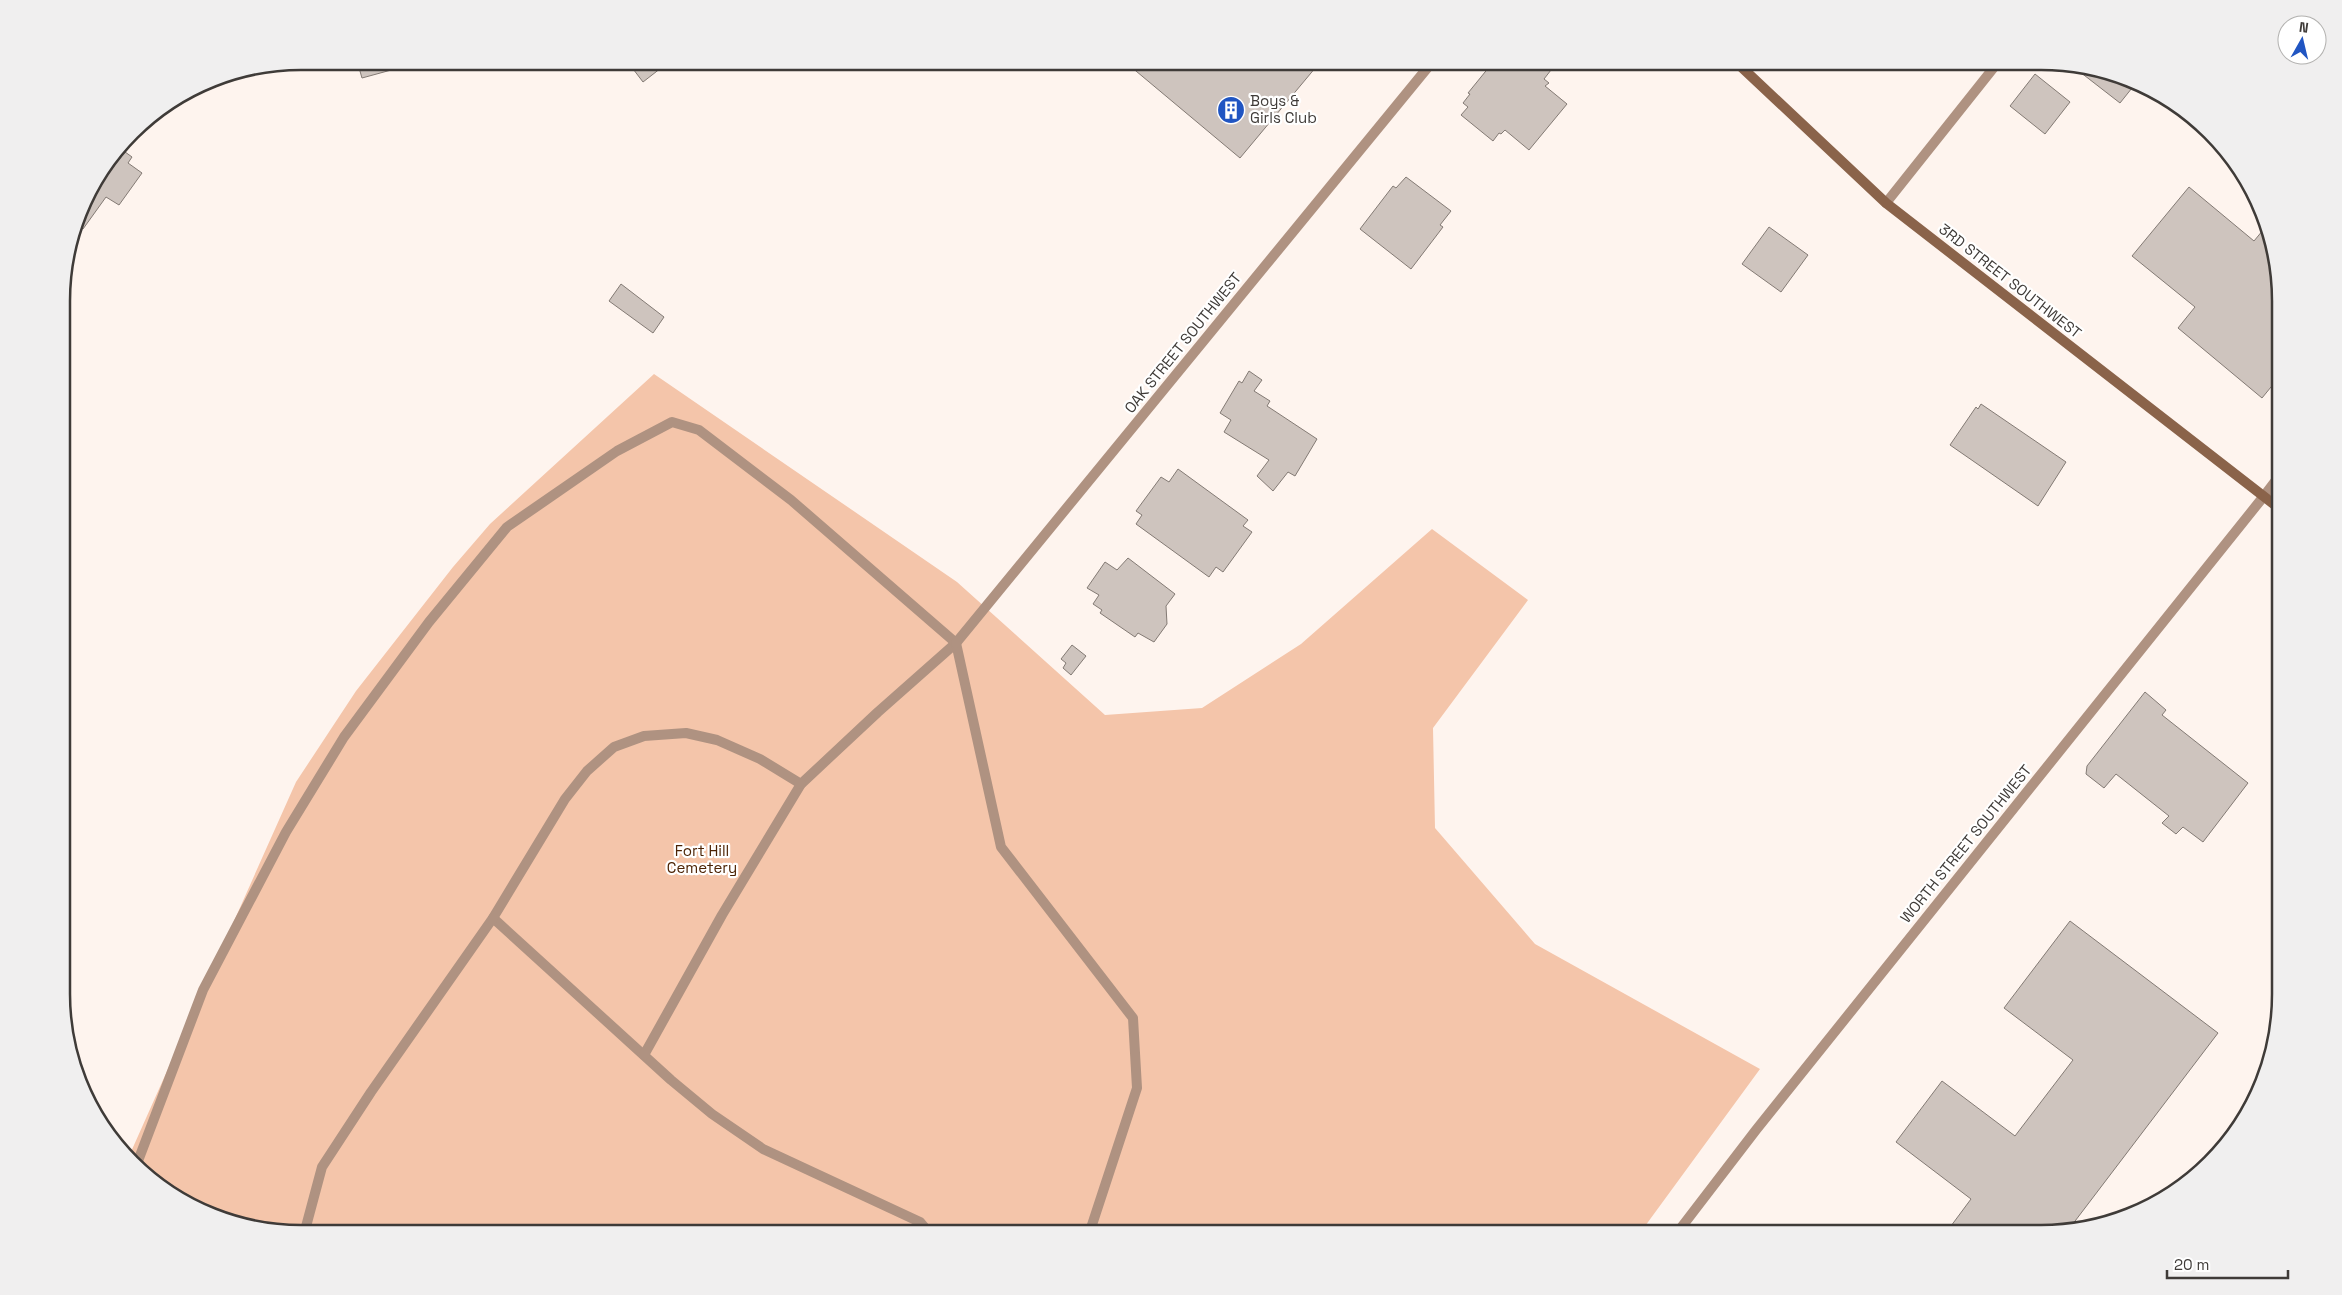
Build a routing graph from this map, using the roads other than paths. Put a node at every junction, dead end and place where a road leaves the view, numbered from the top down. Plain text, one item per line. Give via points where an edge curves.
1 (1426, 70) edge
2 (1745, 70) edge
3 (1992, 70) edge
4 (1886, 203) junction
5 (2272, 486) edge
6 (2264, 496) junction
7 (2272, 502) edge
8 (956, 643) junction
9 (801, 784) junction
10 (493, 918) junction
11 (644, 1055) junction
12 (139, 1158) edge
13 (306, 1225) edge
14 (922, 1225) edge
15 (1092, 1225) edge
16 (1683, 1225) edge

1 - 8 street, OAK STREET SOUTHWEST
2 - 4 main road, 3RD STREET SOUTHWEST
3 - 4 street
4 - 6 main road, 3RD STREET SOUTHWEST
5 - 6 street, WORTH STREET SOUTHWEST
6 - 7 main road, 3RD STREET SOUTHWEST
6 - 16 street, WORTH STREET SOUTHWEST
8 - 9 street, OAK STREET SOUTHWEST
8 - 12 street via 791,500 699,430 672,422 617,451 508,527 429,622 344,737 286,832 203,990
8 - 15 street via 1001,847 1133,1018 1137,1088
9 - 10 street via 760,759 717,740 686,733 644,736 614,747 587,771 566,799
9 - 11 street, OAK STREET SOUTHWEST via 722,915
10 - 11 street
10 - 13 street via 322,1167
11 - 14 street via 712,1114 763,1149

